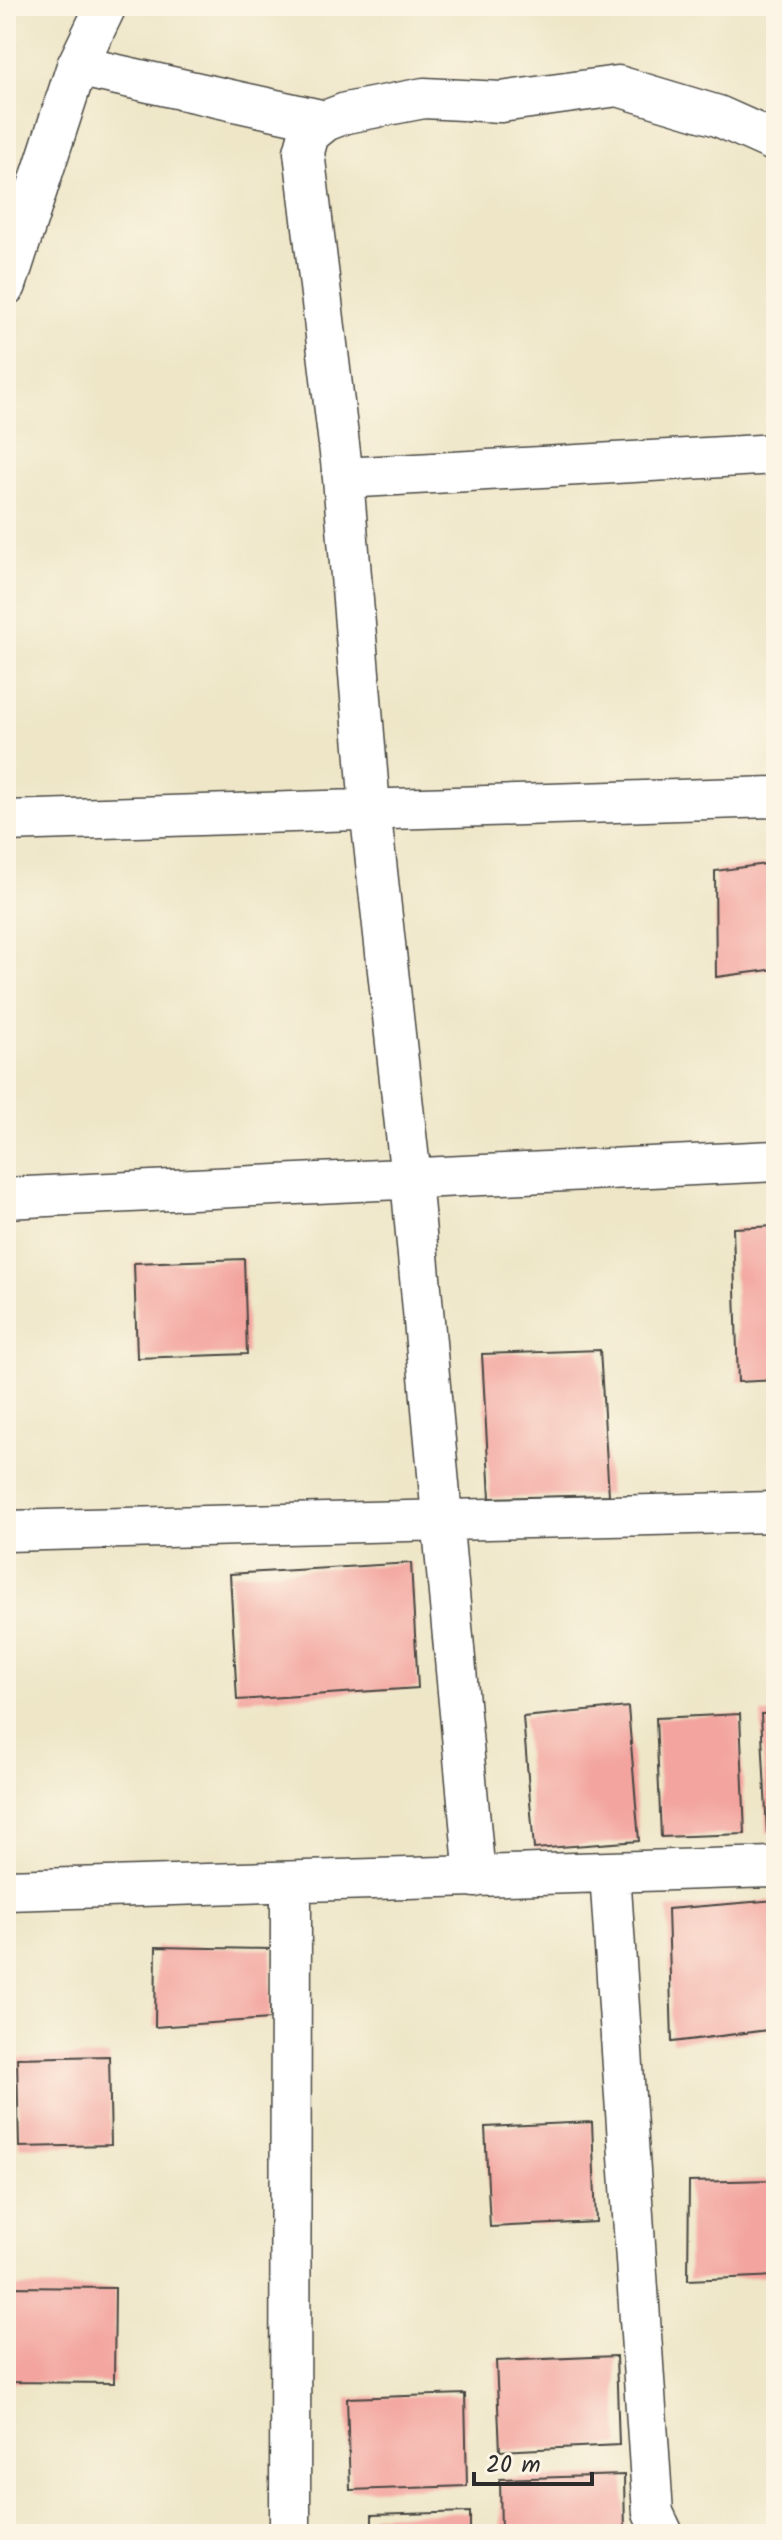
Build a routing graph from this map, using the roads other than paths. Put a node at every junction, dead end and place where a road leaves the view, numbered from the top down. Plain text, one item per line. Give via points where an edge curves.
1 (106, 6) edge
2 (77, 66) junction
3 (325, 121) junction
4 (776, 142) edge
5 (6, 285) edge
6 (776, 454) edge
7 (343, 478) junction
8 (776, 797) edge
9 (370, 808) junction
10 (6, 821) edge
11 (776, 1161) edge
12 (411, 1179) junction
13 (6, 1198) edge
14 (776, 1512) edge
15 (442, 1520) junction
16 (6, 1531) edge
17 (776, 1867) edge
18 (610, 1873) junction
19 (475, 1877) junction
20 (291, 1882) junction
21 (6, 1890) edge
22 (290, 2534) edge
23 (663, 2534) edge

1 - 2 street
2 - 3 street
2 - 5 street
3 - 4 street via 424,98 501,102 618,86 718,116
3 - 7 street via 309,134 304,152
6 - 7 street
7 - 9 street
8 - 9 street
9 - 10 street
9 - 12 street
11 - 12 street
12 - 13 street
12 - 15 street
14 - 15 street
15 - 16 street
15 - 19 street
17 - 18 street
18 - 19 street
18 - 23 street via 653,2513
19 - 20 street
20 - 21 street
20 - 22 street

